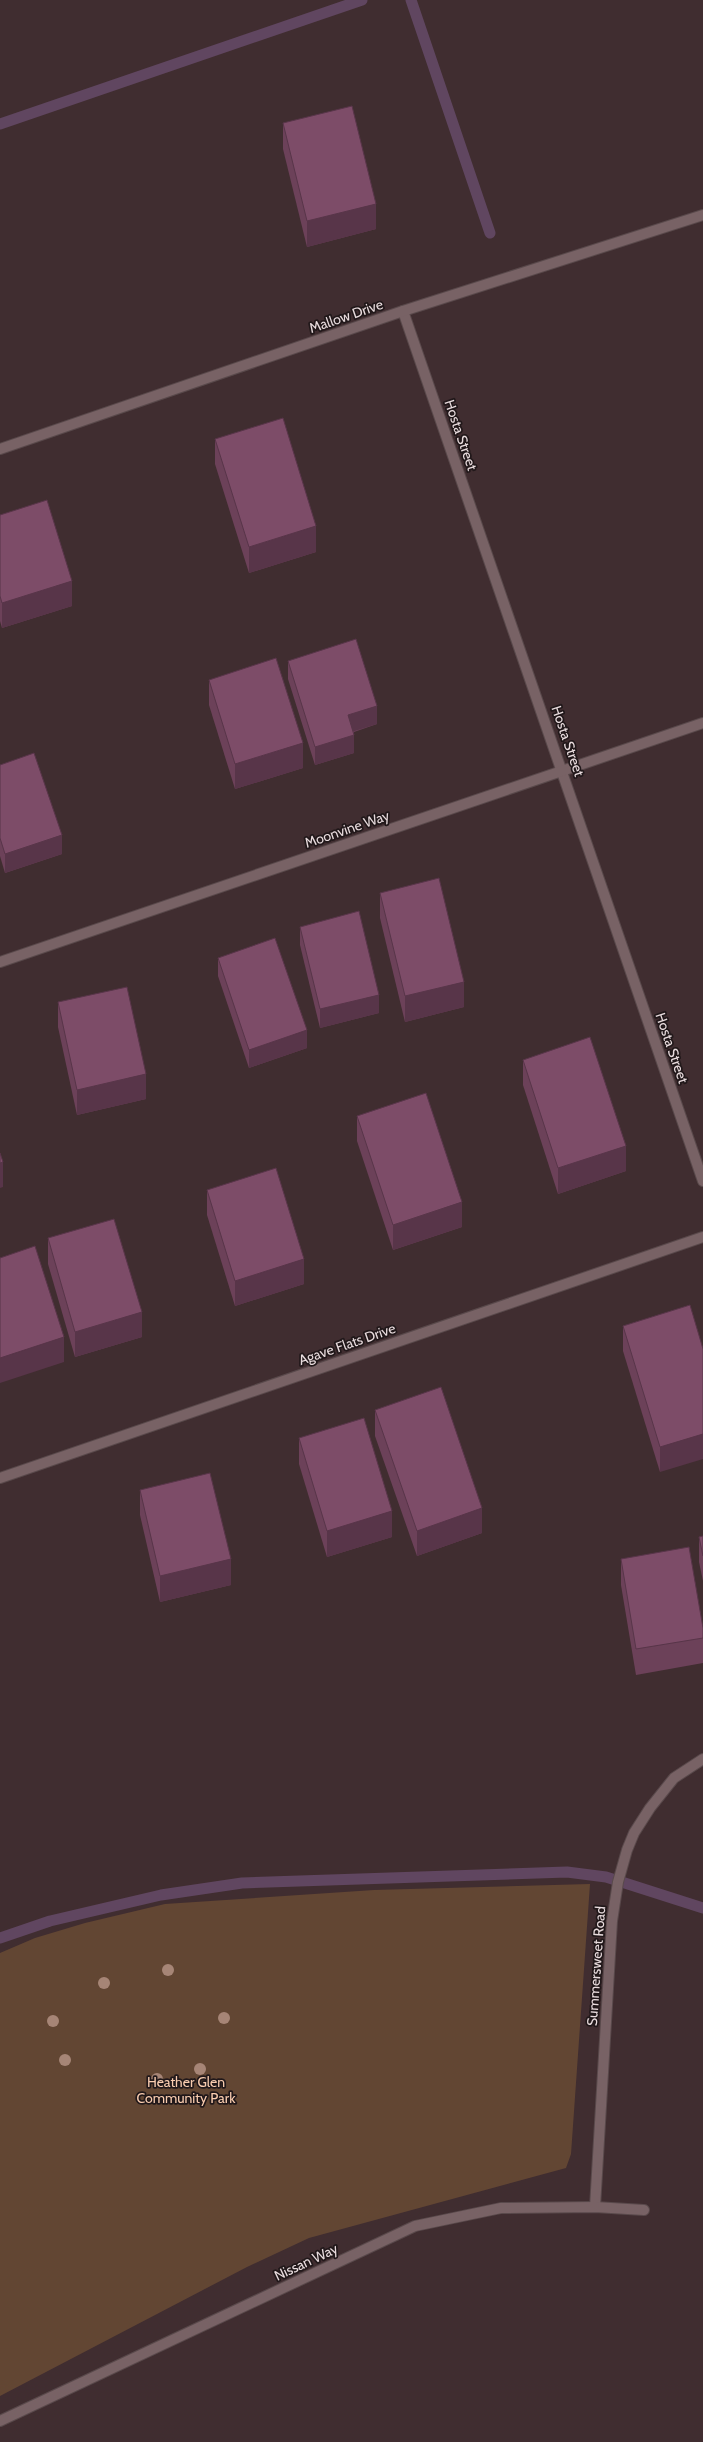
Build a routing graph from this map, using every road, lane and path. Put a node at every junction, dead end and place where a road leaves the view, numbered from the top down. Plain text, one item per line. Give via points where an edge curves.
1 (703, 215) edge
2 (403, 311) junction
3 (0, 449) edge
4 (703, 723) edge
5 (563, 769) junction
6 (0, 962) edge
7 (703, 1181) edge
8 (703, 1237) edge
9 (0, 1478) edge
10 (703, 1759) edge
11 (595, 2207) junction
12 (644, 2210) dead end
13 (0, 2421) edge

1 - 2 street, Mallow Drive
2 - 3 street, Mallow Drive
2 - 5 street, Hosta Street
4 - 5 street, Moonvine Way
5 - 6 street, Moonvine Way
5 - 7 street, Hosta Street
8 - 9 street, Agave Flats Drive
10 - 11 street, Summersweet Road via 674,1778 650,1808 627,1850 618,1882 612,1921
11 - 12 street, Nissan Way
11 - 13 street, Nissan Way via 501,2208 416,2226

